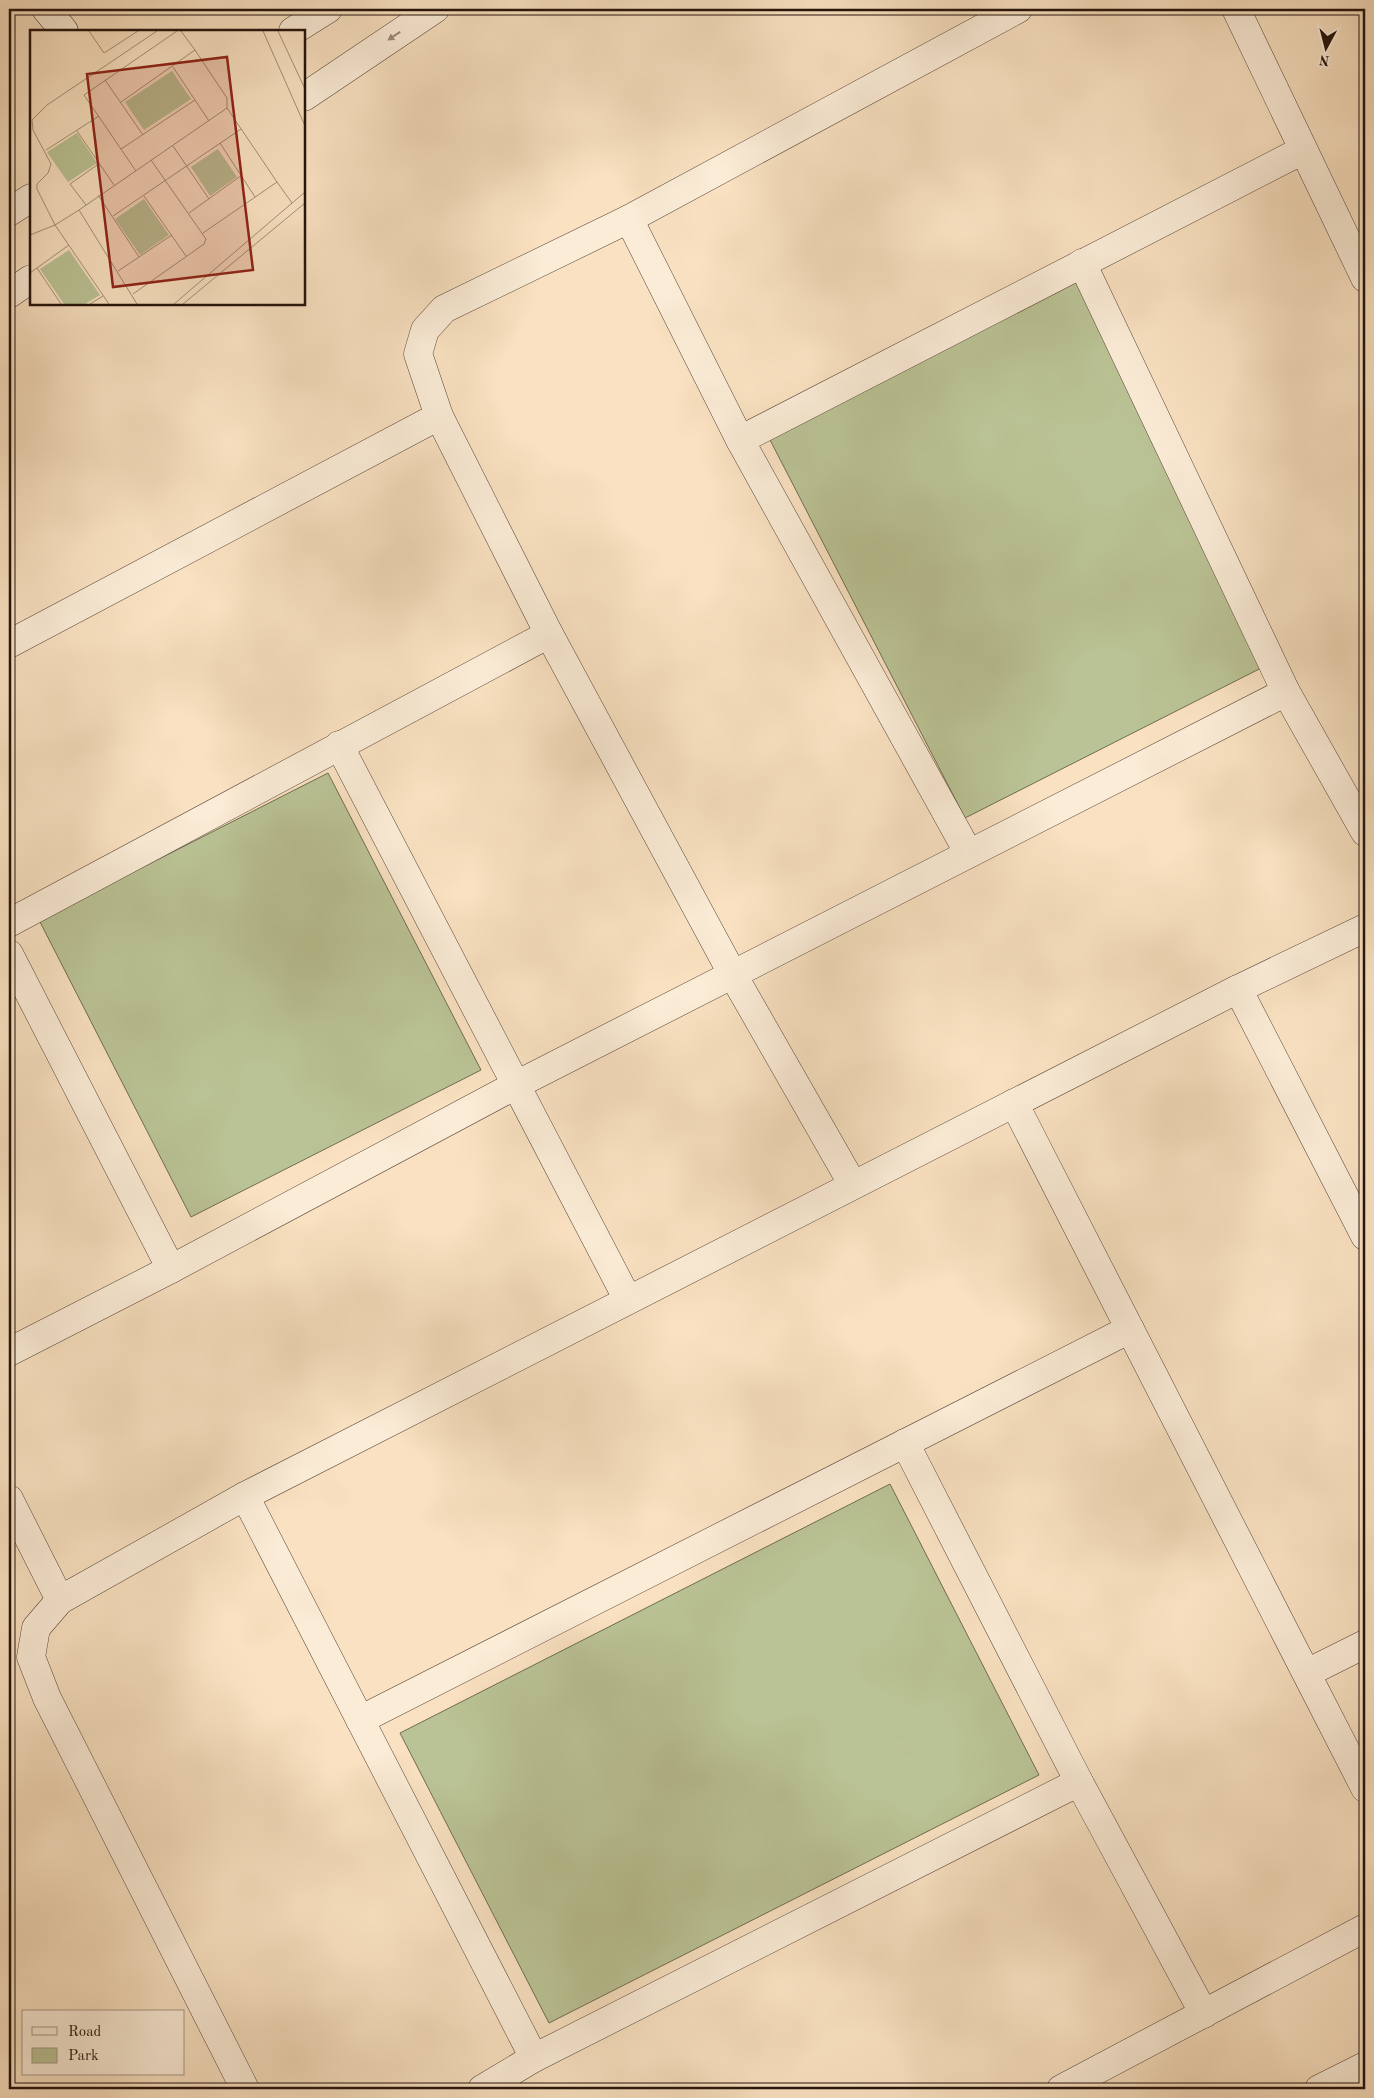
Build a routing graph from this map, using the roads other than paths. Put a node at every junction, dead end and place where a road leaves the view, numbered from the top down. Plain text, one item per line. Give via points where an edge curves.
1 (46, 9) edge
2 (328, 9) edge
3 (435, 9) edge
4 (1018, 9) edge
5 (1236, 9) edge
6 (63, 30) edge
7 (295, 30) edge
8 (305, 95) edge
9 (1303, 150) junction
10 (30, 199) edge
11 (9, 212) edge
12 (629, 219) junction
13 (1082, 263) junction
14 (1365, 278) edge
15 (30, 280) edge
16 (9, 294) edge
17 (439, 416) junction
18 (740, 440) junction
19 (549, 634) junction
20 (9, 644) edge
21 (1286, 692) junction
22 (339, 745) junction
23 (1365, 832) edge
24 (968, 852) junction
25 (9, 924) edge
26 (1365, 928) edge
27 (9, 954) edge
28 (733, 975) junction
29 (1238, 988) junction
30 (516, 1085) junction
31 (1014, 1103) junction
32 (853, 1186) junction
33 (1362, 1223) edge
34 (171, 1269) junction
35 (628, 1300) junction
36 (1130, 1329) junction
37 (9, 1352) edge
38 (905, 1443) junction
39 (245, 1496) junction
40 (9, 1499) edge
41 (60, 1600) junction
42 (1365, 1644) edge
43 (1306, 1673) junction
44 (360, 1720) junction
45 (1079, 1782) junction
46 (1365, 1788) edge
47 (1365, 1928) edge
48 (1204, 2014) junction
49 (534, 2058) junction
50 (1365, 2066) edge
51 (245, 2089) edge
52 (482, 2089) edge
53 (1061, 2089) edge
54 (1320, 2089) edge

1 - 6 street
2 - 7 street
3 -> 8 street
4 - 12 street
5 - 9 street
9 - 13 street
9 - 14 street
10 - 11 street
12 - 17 street via 444,309 425,330 418,354
12 - 18 street
13 - 18 street
13 - 21 street
15 - 16 street
17 - 19 street
17 - 20 street
18 - 24 street
19 - 22 street
19 - 28 street
21 - 23 street
21 - 24 street
22 - 25 street
22 - 30 street
24 - 28 street
26 - 29 street
27 - 34 street
28 - 30 street
28 - 32 street
29 - 31 street
29 - 33 street
30 - 34 street
30 - 35 street
31 - 32 street
31 - 36 street
32 - 35 street
34 - 37 street
35 - 39 street
36 - 38 street
36 - 43 street
38 - 44 street
38 - 45 street
39 - 41 street
39 - 44 street
40 - 41 street
41 - 51 street via 36,1628 30,1657 47,1698
42 - 43 street
43 - 46 street
44 - 49 street
45 - 48 street
45 - 49 street
47 - 48 street
48 - 53 street
49 - 52 street
50 - 54 street

